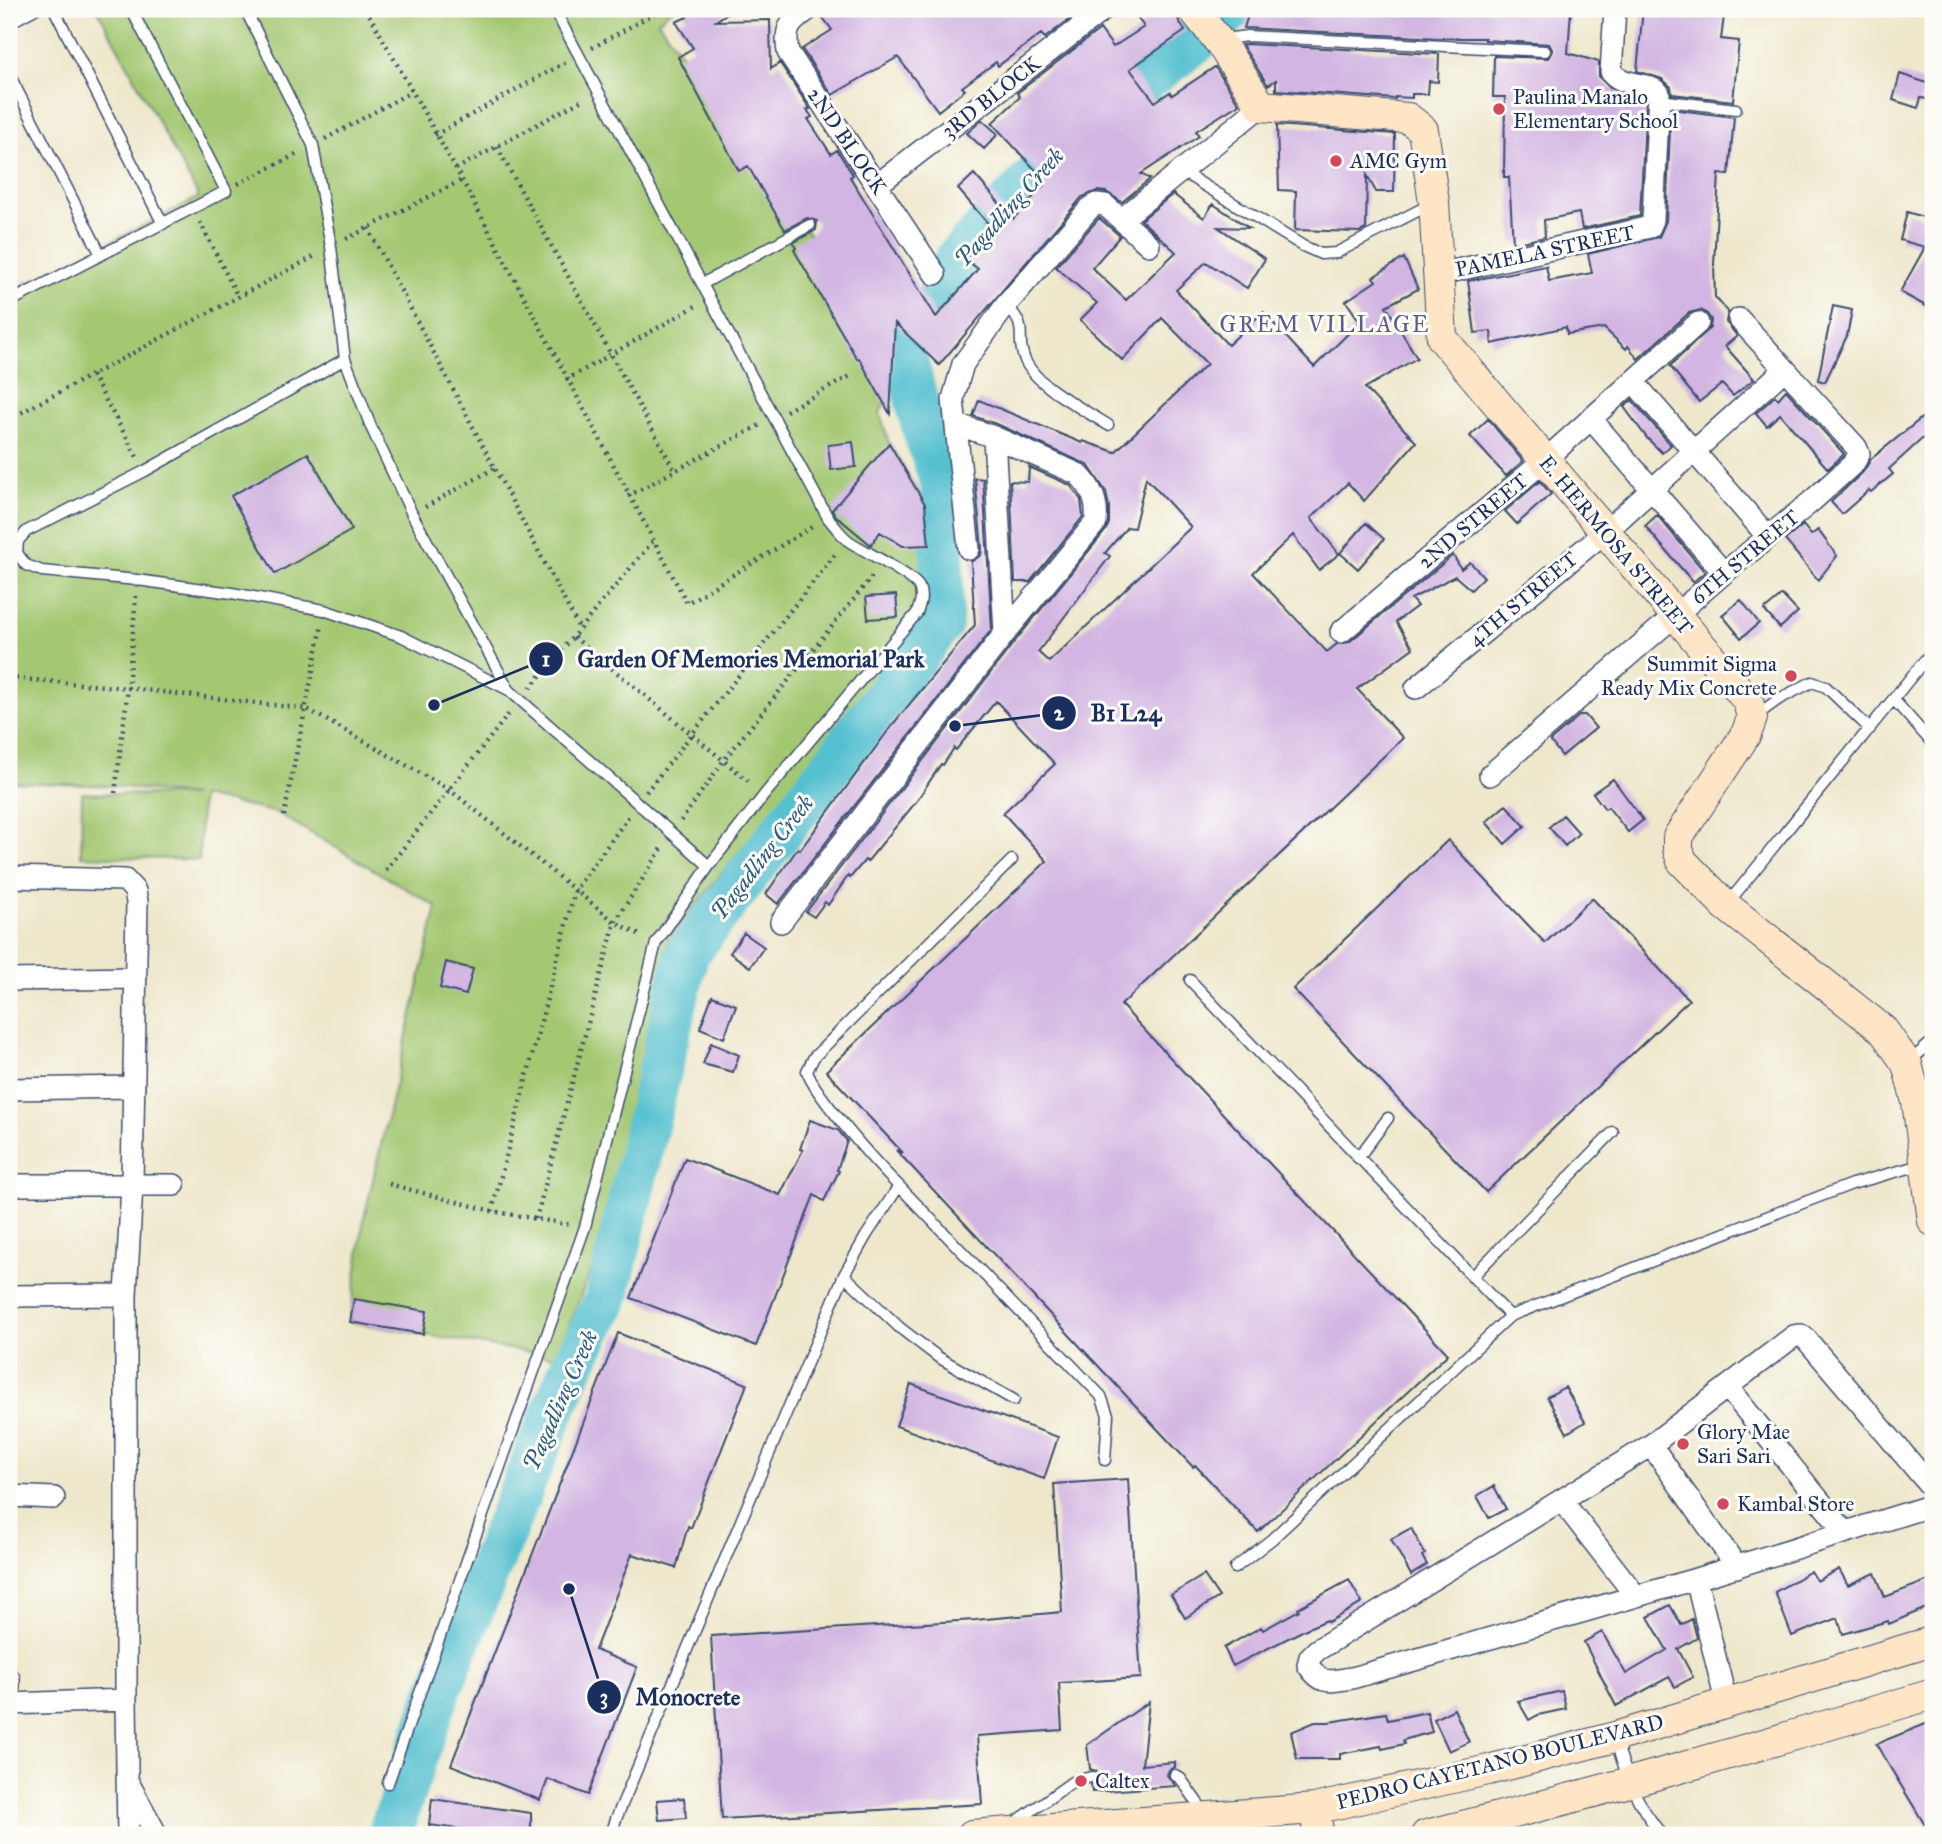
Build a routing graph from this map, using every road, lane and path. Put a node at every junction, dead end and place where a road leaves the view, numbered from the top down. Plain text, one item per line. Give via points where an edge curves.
1 (34, 9) edge
2 (54, 9) edge
3 (131, 9) edge
4 (245, 9) edge
5 (366, 9) edge
6 (554, 9) edge
7 (662, 9) edge
8 (809, 9) edge
9 (1104, 9) edge
10 (1615, 9) edge
11 (9, 23) edge
12 (1208, 28) edge
13 (1545, 51) dead end
14 (579, 55) junction
15 (9, 74) edge
16 (411, 92) junction
17 (597, 92) junction
18 (1658, 100) junction
19 (1261, 106) junction
20 (1736, 109) dead end
21 (435, 135) junction
22 (313, 145) junction
23 (497, 147) junction
24 (456, 169) junction
25 (1181, 171) junction
26 (462, 180) junction
27 (877, 185) junction
28 (226, 191) junction
29 (1434, 202) junction
30 (193, 209) junction
31 (1122, 219) junction
32 (163, 224) junction
33 (810, 225) dead end
34 (368, 228) junction
35 (1149, 245) dead end
36 (331, 247) junction
37 (101, 255) junction
38 (1440, 274) junction
39 (935, 275) dead end
40 (702, 284) junction
41 (238, 297) junction
42 (710, 298) junction
43 (9, 302) edge
44 (1006, 305) junction
45 (1739, 319) dead end
46 (1698, 323) dead end
47 (611, 355) junction
48 (345, 359) junction
49 (1785, 369) junction
50 (92, 375) junction
51 (850, 376) dead end
52 (566, 380) junction
53 (1633, 381) junction
54 (775, 416) junction
55 (9, 419) edge
56 (1591, 419) junction
57 (956, 425) junction
58 (1108, 425) dead end
59 (994, 438) junction
60 (1694, 450) junction
61 (1545, 460) junction
62 (495, 468) junction
63 (145, 471) junction
64 (675, 471) junction
65 (1651, 489) junction
66 (628, 496) junction
67 (412, 514) junction
68 (828, 518) junction
69 (1605, 532) junction
70 (1768, 537) junction
71 (847, 540) junction
72 (969, 549) dead end
73 (883, 562) junction
74 (1724, 573) junction
75 (137, 580) junction
76 (324, 610) junction
77 (1675, 616) junction
78 (580, 630) dead end
79 (1341, 632) dead end
80 (1005, 633) junction
81 (574, 637) dead end
82 (1933, 650) edge
83 (9, 678) edge
84 (128, 688) junction
85 (1416, 688) dead end
86 (509, 690) junction
87 (1894, 700) junction
88 (307, 709) junction
89 (1752, 718) junction
90 (1870, 729) junction
91 (691, 734) junction
92 (1933, 744) edge
93 (724, 760) junction
94 (1490, 775) dead end
95 (115, 793) dead end
96 (765, 794) junction
97 (637, 804) junction
98 (284, 816) dead end
99 (671, 834) junction
100 (1012, 860) dead end
101 (709, 866) junction
102 (9, 877) edge
103 (575, 890) junction
104 (1726, 906) junction
105 (615, 922) junction
106 (781, 922) dead end
107 (656, 943) junction
108 (136, 978) junction
109 (9, 979) edge
110 (1190, 980) dead end
111 (1933, 1041) edge
112 (1907, 1064) junction
113 (134, 1087) junction
114 (9, 1089) edge
115 (1388, 1118) dead end
116 (1613, 1132) dead end
117 (1358, 1158) junction
118 (1926, 1164) junction
119 (389, 1184) dead end
120 (9, 1185) edge
121 (132, 1185) junction
122 (174, 1185) dead end
123 (899, 1186) junction
124 (492, 1211) junction
125 (536, 1219) junction
126 (1933, 1221) edge
127 (585, 1227) junction
128 (845, 1275) junction
129 (1472, 1277) junction
130 (127, 1295) junction
131 (9, 1296) edge
132 (1510, 1316) junction
133 (1728, 1388) junction
134 (1014, 1400) dead end
135 (1651, 1445) junction
136 (1105, 1460) dead end
137 (1933, 1489) edge
138 (9, 1496) edge
139 (54, 1498) dead end
140 (1562, 1501) junction
141 (1933, 1505) edge
142 (1845, 1532) junction
143 (1737, 1567) junction
144 (1234, 1568) dead end
145 (1696, 1579) junction
146 (1635, 1595) junction
147 (1933, 1641) edge
148 (9, 1679) edge
149 (1933, 1693) edge
150 (126, 1700) junction
151 (1726, 1702) junction
152 (9, 1706) edge
153 (1615, 1737) junction
154 (1175, 1775) dead end
155 (1091, 1777) dead end
156 (126, 1779) junction
157 (388, 1783) dead end
158 (1629, 1783) junction
159 (1208, 1817) junction
160 (1317, 1822) edge
161 (986, 1834) edge
162 (128, 1835) edge
163 (155, 1835) edge
164 (611, 1835) edge
165 (1426, 1835) edge
166 (1662, 1835) edge

1 - 11 lane
2 - 32 lane
3 - 28 lane
4 - 22 lane
5 - 16 path
6 - 14 lane
7 - 14 path
8 - 27 street, 2ND BLOCK via 791,22 785,36 788,52
9 - 27 street, 3RD BLOCK
10 - 18 street via 1611,72 1620,80 1658,90
12 - 13 lane via 1232,38
12 - 19 street
14 - 17 lane
14 - 21 path
15 - 37 lane
16 - 21 path
16 - 22 path
17 - 23 path
17 - 40 lane
18 - 20 lane
18 - 38 street, PAMELA STREET via 1650,227
19 - 25 street
19 - 29 street, E. HERMOSA STREET via 1408,118 1425,136
21 - 24 path
22 - 28 path
22 - 36 lane
23 - 24 path
23 - 47 path
24 - 26 path
25 - 29 lane via 1321,254 1336,253
25 - 31 street
26 - 34 path
26 - 52 path
27 - 39 street, 2ND BLOCK
28 - 30 lane
29 - 38 street, E. HERMOSA STREET
30 - 32 lane
30 - 41 path
31 - 35 street
31 - 44 street via 1105,205 1090,208
32 - 37 lane
33 - 40 lane
34 - 36 path
34 - 62 path
36 - 41 path
36 - 48 lane
37 - 43 lane
38 - 61 street, E. HERMOSA STREET via 1442,338
40 - 42 lane
41 - 50 path
42 - 47 path
42 - 54 lane
44 - 57 street via 963,364 953,399
44 - 58 lane via 1018,317 1025,360 1036,377
45 - 49 street, 6TH STREET
46 - 53 street, 2ND STREET
47 - 52 path
47 - 64 path
48 - 63 lane
48 - 67 lane
49 - 60 street, 4TH STREET
49 - 70 street, 6TH STREET via 1859,454 1846,471
50 - 55 path
50 - 63 path
51 - 54 path
52 - 66 path
53 - 56 street, 2ND STREET
53 - 60 street
54 - 64 path
54 - 68 lane
56 - 61 street, 2ND STREET
56 - 65 street
57 - 59 street
57 - 72 street
59 - 80 street
59 - 80 street via 1079,474 1098,506 1096,522
60 - 65 street, 4TH STREET
60 - 70 street
61 - 69 street, E. HERMOSA STREET
61 - 79 street, 2ND STREET
62 - 67 path
62 - 78 path
63 - 75 lane via 27,531 17,553 26,565 42,571
64 - 66 path
65 - 69 street, 4TH STREET
65 - 74 street
66 - 68 path via 687,603
67 - 86 lane
68 - 71 lane
69 - 77 street, E. HERMOSA STREET
69 - 85 street, 4TH STREET
70 - 74 street, 6TH STREET
71 - 73 lane
71 - 91 path
73 - 93 path
73 - 96 lane via 912,576 919,586 917,613
74 - 77 street, 6TH STREET
75 - 76 lane
75 - 84 path
76 - 86 lane via 401,636
76 - 88 path
77 - 89 street, E. HERMOSA STREET via 1748,701
77 - 94 street, 6TH STREET
80 - 106 street
81 - 91 path
82 - 87 lane
83 - 84 path
84 - 88 path
84 - 95 path
86 - 97 lane
87 - 90 lane
87 - 92 lane
88 - 98 path
88 - 103 path via 450,790
89 - 90 lane via 1812,682 1826,687
89 - 104 street via 1678,837 1682,861
90 - 104 lane
91 - 93 path
91 - 97 path
93 - 96 path
93 - 99 path
96 - 101 lane
97 - 99 lane
97 - 103 path
99 - 101 lane
99 - 105 path
100 - 123 lane via 814,1057 807,1071 853,1135
101 - 107 lane
102 - 108 street via 125,880 135,891 137,902
103 - 105 path
103 - 124 path
104 - 112 street via 1882,1030
105 - 107 path
105 - 125 path
107 - 127 lane
108 - 109 street
108 - 113 street
110 - 117 lane
111 - 112 lane
112 - 118 street
113 - 114 street
113 - 121 street
115 - 117 lane
116 - 129 lane
117 - 129 lane
118 - 126 street
118 - 132 lane via 1852,1184
119 - 124 path
120 - 121 street
121 - 122 street
121 - 130 street
123 - 128 lane
123 - 136 lane via 1101,1396 1108,1415
124 - 125 path
125 - 127 path
127 - 157 lane
128 - 134 lane via 938,1357
128 - 164 lane
129 - 132 lane
130 - 131 street
130 - 150 street
132 - 144 lane via 1272,1539
133 - 135 street
133 - 137 street via 1801,1335
133 - 142 street
135 - 140 street
135 - 143 street
138 - 139 street
140 - 146 street
140 - 146 street via 1317,1650 1308,1665 1316,1678 1326,1682 1352,1678
141 - 142 street
142 - 143 street
143 - 145 street
145 - 146 street
145 - 151 street
147 - 151 street, PEDRO CAYETANO BOULEVARD
148 - 152 street
149 - 158 street
150 - 152 street
150 - 156 street
151 - 153 street, PEDRO CAYETANO BOULEVARD
153 - 158 lane
153 - 160 street, PEDRO CAYETANO BOULEVARD
154 - 159 lane
155 - 161 lane via 1072,1782
156 - 162 street
156 - 163 street
158 - 165 street
158 - 166 lane
159 - 160 street, PEDRO CAYETANO BOULEVARD
159 - 161 street, PEDRO CAYETANO BOULEVARD

